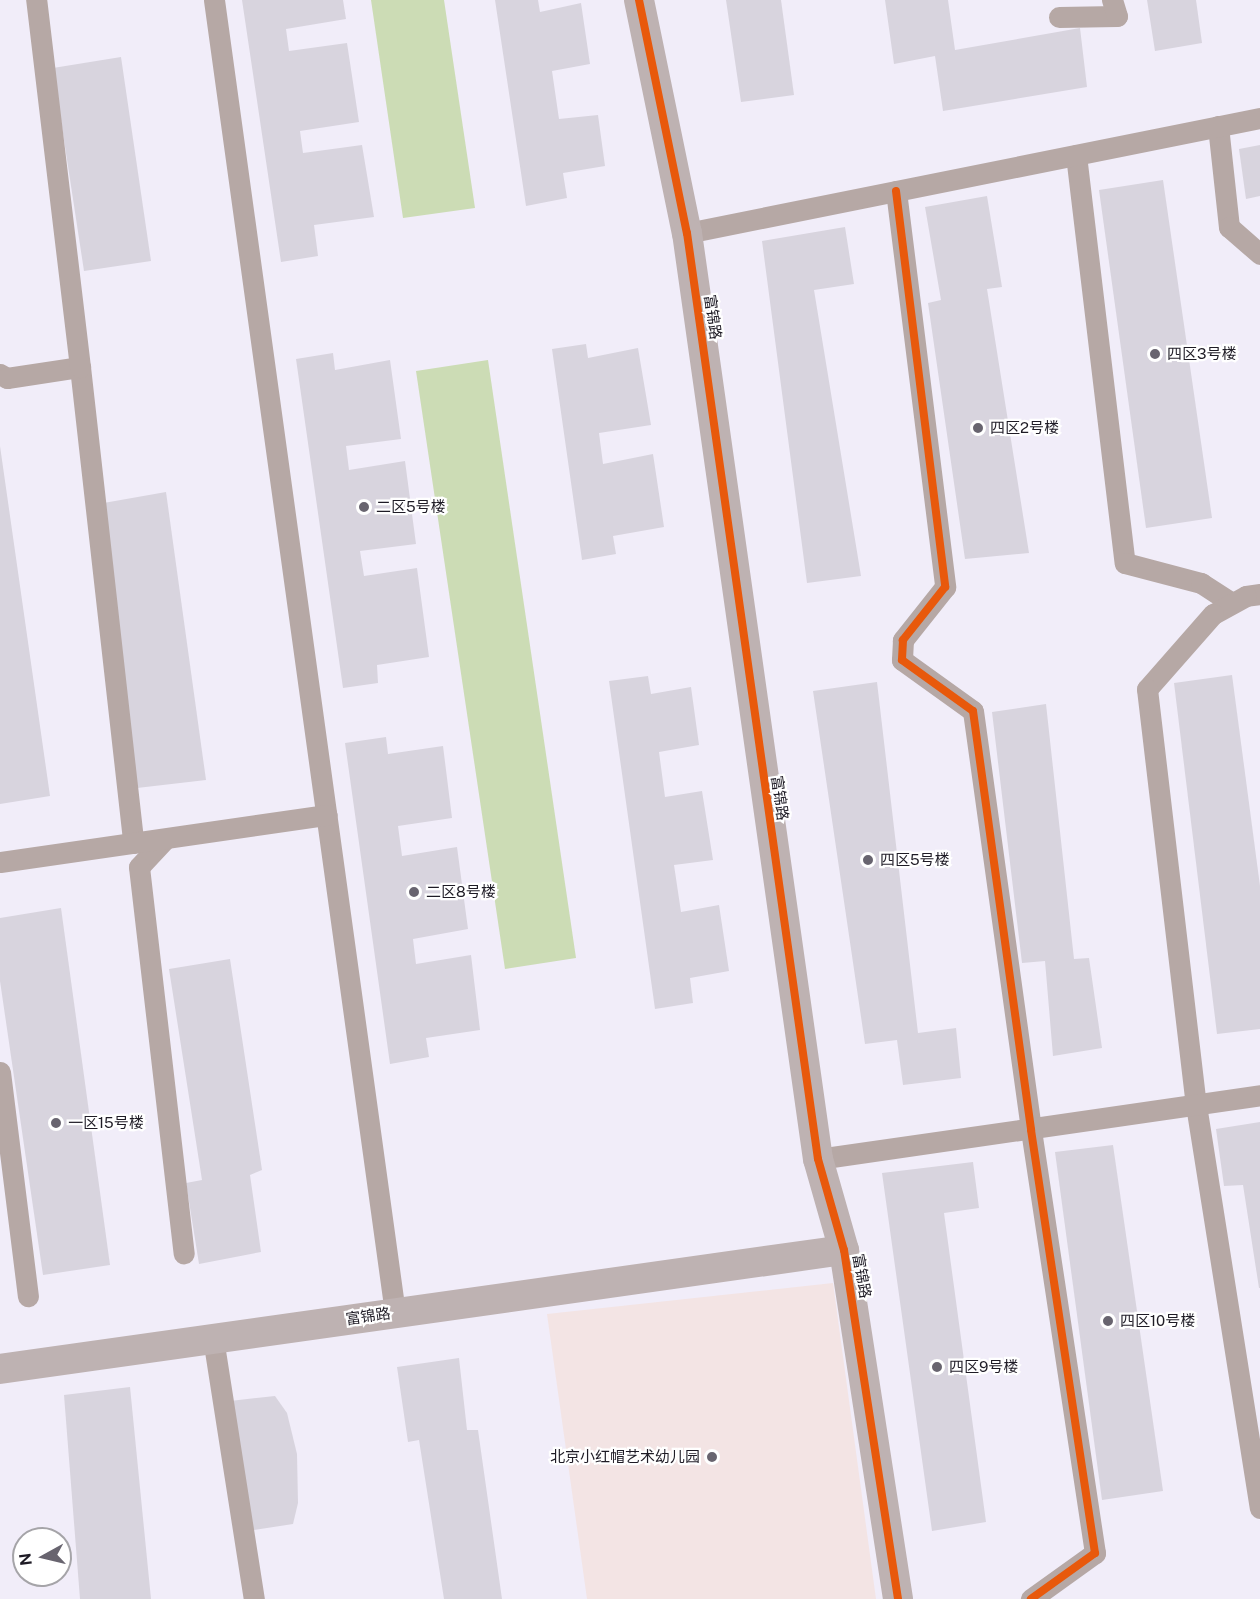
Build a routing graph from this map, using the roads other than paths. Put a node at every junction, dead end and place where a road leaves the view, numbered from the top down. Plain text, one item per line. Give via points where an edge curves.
1 (36, 0) edge
2 (214, 0) edge
3 (639, 0) edge
4 (1112, 0) edge
5 (1059, 17) dead end
6 (1260, 118) edge
7 (1218, 126) junction
8 (1076, 155) junction
9 (896, 191) junction
10 (687, 234) junction
11 (1260, 254) edge
12 (80, 367) junction
13 (2, 378) edge
14 (1260, 594) edge
15 (1232, 603) junction
16 (327, 815) junction
17 (165, 839) junction
18 (133, 843) junction
19 (0, 862) edge
20 (0, 1072) edge
21 (1260, 1095) edge
22 (1196, 1105) junction
23 (1030, 1130) junction
24 (818, 1159) junction
25 (844, 1250) junction
26 (184, 1253) dead end
27 (28, 1296) dead end
28 (395, 1313) junction
29 (213, 1338) junction
30 (0, 1369) edge
31 (1260, 1508) edge
32 (254, 1599) edge
33 (898, 1599) edge
34 (1031, 1599) edge

1 - 12 street
2 - 16 street
3 - 10 street, 富锦路
4 - 5 street via 1117,16
6 - 7 street
7 - 8 street
7 - 11 street via 1229,227
8 - 9 street
8 - 15 street via 1125,563 1201,583
9 - 10 street
9 - 23 street via 945,587 903,640 902,660 974,711
10 - 24 street, 富锦路
12 - 13 street
12 - 18 street
14 - 15 street
15 - 22 street via 1213,614 1147,689
16 - 17 street
16 - 28 street
17 - 18 street
17 - 26 street via 139,867
18 - 19 street
20 - 27 street
21 - 22 street
22 - 23 street
22 - 31 street
23 - 24 street
23 - 34 street via 1095,1553
24 - 25 street, 富锦路
25 - 28 street, 富锦路
25 - 33 street, 富锦路
28 - 29 street, 富锦路
29 - 30 street, 富锦路
29 - 32 street

